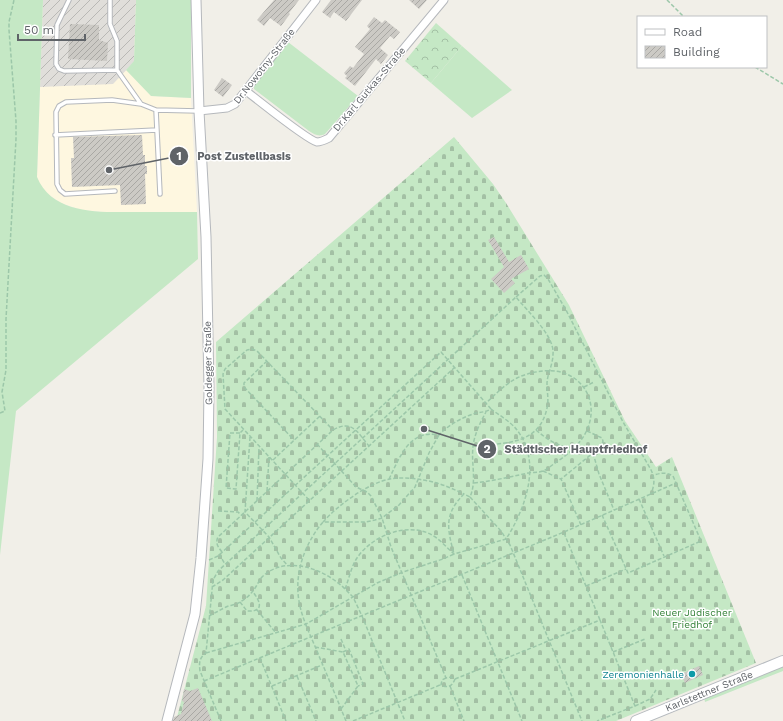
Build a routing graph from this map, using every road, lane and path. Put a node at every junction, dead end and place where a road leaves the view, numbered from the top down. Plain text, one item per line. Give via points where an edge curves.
1 (14, 0) edge
2 (69, 0) edge
3 (110, 0) edge
4 (196, 0) edge
5 (316, 0) edge
6 (444, 0) edge
7 (667, 0) edge
8 (683, 16) edge
9 (757, 68) edge
10 (117, 70) junction
11 (783, 84) edge
12 (246, 91) junction
13 (141, 104) junction
14 (156, 110) junction
15 (199, 111) junction
16 (157, 130) junction
17 (56, 135) junction
18 (115, 191) dead end
19 (160, 194) dead end
20 (516, 297) junction
21 (448, 360) junction
22 (267, 361) junction
23 (454, 368) junction
24 (549, 370) junction
25 (594, 382) dead end
26 (584, 387) junction
27 (486, 403) junction
28 (491, 408) junction
29 (486, 412) junction
30 (0, 413) edge
31 (320, 416) junction
32 (355, 429) junction
33 (244, 430) junction
34 (333, 430) junction
35 (536, 430) junction
36 (586, 430) junction
37 (240, 433) junction
38 (438, 435) junction
39 (250, 436) junction
40 (363, 438) junction
41 (523, 439) junction
42 (294, 440) junction
43 (317, 444) junction
44 (258, 446) junction
45 (369, 446) junction
46 (473, 446) junction
47 (574, 448) junction
48 (593, 453) junction
49 (327, 455) junction
50 (269, 457) junction
51 (272, 460) junction
52 (335, 464) junction
53 (341, 471) junction
54 (543, 471) junction
55 (530, 473) junction
56 (285, 474) junction
57 (654, 475) junction
58 (389, 479) junction
59 (418, 479) junction
60 (562, 479) junction
61 (676, 483) junction
62 (295, 484) junction
63 (474, 484) junction
64 (361, 490) junction
65 (266, 491) junction
66 (303, 493) junction
67 (464, 494) junction
68 (651, 494) junction
69 (470, 497) junction
70 (639, 499) junction
71 (309, 500) junction
72 (257, 501) junction
73 (614, 510) junction
74 (218, 511) dead end
75 (245, 512) junction
76 (241, 515) junction
77 (602, 515) junction
78 (382, 518) junction
79 (255, 522) junction
80 (323, 522) junction
81 (581, 525) junction
82 (262, 530) junction
83 (564, 532) junction
84 (387, 534) junction
85 (269, 537) junction
86 (506, 538) junction
87 (222, 552) junction
88 (513, 553) junction
89 (219, 554) junction
90 (454, 554) junction
91 (665, 557) junction
92 (225, 564) junction
93 (201, 565) junction
94 (288, 566) junction
95 (300, 567) junction
96 (626, 569) junction
97 (403, 572) junction
98 (462, 574) junction
99 (586, 586) junction
100 (212, 587) junction
101 (345, 589) junction
102 (253, 592) junction
103 (412, 595) junction
104 (353, 597) junction
105 (240, 602) junction
106 (257, 610) junction
107 (209, 616) junction
108 (362, 616) junction
109 (600, 620) junction
110 (306, 624) junction
111 (276, 633) junction
112 (311, 637) junction
113 (341, 639) dead end
114 (645, 639) dead end
115 (549, 641) junction
116 (316, 647) junction
117 (346, 651) junction
118 (343, 652) junction
119 (613, 652) junction
120 (206, 653) junction
121 (260, 658) junction
122 (783, 661) edge
123 (498, 662) junction
124 (323, 665) junction
125 (297, 676) junction
126 (446, 678) junction
127 (455, 680) junction
128 (204, 681) junction
129 (441, 685) junction
130 (272, 686) junction
131 (358, 686) junction
132 (450, 686) junction
133 (656, 690) dead end
134 (397, 703) junction
135 (635, 706) junction
136 (341, 709) junction
137 (167, 721) edge
138 (221, 721) edge
139 (286, 721) edge
140 (316, 721) edge
141 (346, 721) edge
142 (353, 721) edge
143 (405, 721) edge
144 (464, 721) edge
145 (522, 721) edge
146 (582, 721) edge
147 (597, 721) edge
148 (636, 721) edge

1 - 30 path via 9,30 16,139 6,319 6,370 2,392 5,412
2 - 10 lane via 57,25 56,64 59,69 64,72
3 - 10 lane via 110,24 118,41
4 - 15 street, Goldegger Straße
5 - 12 street, Dr.Nowotny-Straße
6 - 12 street, Dr.Karl Gutkas-Straße via 326,140 318,142 306,136
7 - 8 path
9 - 11 path
10 - 13 lane
12 - 15 street, Dr.Nowotny-Straße via 232,106
13 - 14 lane
13 - 17 lane via 112,100 66,102 59,106 56,112
14 - 15 lane
14 - 16 lane
15 - 93 street, Goldegger Straße via 206,237 209,388 208,459
16 - 17 lane
16 - 19 lane
17 - 18 lane via 56,184 60,190 65,194
20 - 21 path
20 - 24 path via 552,344 553,361
20 - 57 path via 540,276 544,275 548,279 623,422
21 - 23 path
21 - 32 path via 441,352
21 - 40 path
22 - 31 path
22 - 33 path via 256,351 247,350 225,369 223,374 225,409
22 - 42 path via 244,383 244,387
23 - 27 path
23 - 45 path
24 - 26 path via 568,374
24 - 27 path via 517,378
24 - 35 path via 547,408
25 - 26 path
26 - 36 path via 591,407
27 - 28 path
28 - 29 path
28 - 41 path via 517,429
29 - 38 path via 463,418
29 - 46 path via 480,422
31 - 34 path
31 - 42 path
32 - 34 path via 348,425
32 - 40 path
32 - 49 path
33 - 37 path
33 - 39 path
34 - 43 path
35 - 41 path
35 - 47 path via 556,444
36 - 47 path
36 - 48 path via 604,441
37 - 37 path via 236,489 226,488 230,433
38 - 58 path via 424,434 410,442
38 - 59 path
39 - 44 path
39 - 75 path
40 - 45 path
40 - 52 path
41 - 46 path
41 - 55 path via 530,462
42 - 51 path
43 - 49 path
43 - 56 path
44 - 50 path
44 - 72 path
45 - 53 path
46 - 63 path
47 - 54 path
48 - 60 path
48 - 73 path
49 - 52 path
49 - 62 path
50 - 51 path
50 - 65 path
51 - 56 path
52 - 53 path
52 - 66 path
53 - 64 path
53 - 71 path
54 - 55 path
54 - 60 path
55 - 63 path
55 - 86 path via 523,506
56 - 62 path
56 - 65 path
57 - 61 path via 668,473 673,476
57 - 68 path
58 - 59 path
58 - 64 path
59 - 67 path
59 - 78 path via 415,488 407,497
60 - 81 path
61 - 68 path
61 - 91 path via 702,540
62 - 66 path
62 - 79 path
63 - 69 path
64 - 78 path via 371,496
64 - 80 path
65 - 72 path
66 - 71 path
66 - 82 path
67 - 69 path
67 - 90 path via 455,503 449,521
68 - 70 path
69 - 86 path
70 - 73 path
70 - 91 path
71 - 85 path
72 - 75 path
73 - 77 path
74 - 76 path via 238,512
75 - 76 path
75 - 79 path
76 - 87 path via 218,537 217,545
77 - 81 path
77 - 96 path
78 - 80 path via 366,522
78 - 84 path
79 - 82 path
79 - 87 path
80 - 95 path via 308,542
81 - 83 path
82 - 85 path
82 - 92 path
83 - 88 path
83 - 99 path
84 - 90 path via 420,530 436,537
84 - 97 path
84 - 101 path via 358,557
85 - 94 path
85 - 100 path
86 - 88 path
86 - 90 path
87 - 89 path
88 - 98 path
88 - 115 path
89 - 92 path
89 - 93 path
90 - 97 path
91 - 96 path via 628,573
92 - 100 path via 218,571
93 - 137 street, Goldegger Straße via 195,614
94 - 95 path
94 - 102 path via 269,572
95 - 101 path via 320,571
95 - 110 path via 299,602
96 - 99 path
97 - 103 path
97 - 104 path
98 - 103 path
98 - 123 path
99 - 109 path
100 - 107 path
101 - 104 path
102 - 105 path
102 - 106 path via 259,602
103 - 108 path
103 - 126 path
104 - 108 path
104 - 110 path
105 - 106 path via 247,611
105 - 107 path
106 - 111 path
107 - 120 path
108 - 112 path
108 - 134 path
109 - 115 path
109 - 119 path
110 - 111 path
110 - 112 path
111 - 120 path
112 - 116 path
112 - 121 path
113 - 117 path
114 - 119 path
115 - 123 path
115 - 146 path
116 - 118 path
116 - 124 path
117 - 118 path
117 - 131 path via 349,649 363,684
118 - 131 path
119 - 135 path
120 - 128 path via 199,663
121 - 128 path
121 - 130 path
122 - 148 main road, Karlstettner Straße
123 - 127 path
123 - 145 path
124 - 125 path
124 - 136 path
125 - 130 path
125 - 140 path
126 - 127 path via 451,677
126 - 129 path via 442,680
127 - 132 path
128 - 138 path
129 - 132 path
129 - 134 path
130 - 139 path
131 - 136 path
132 - 144 path
133 - 135 path via 650,699
134 - 142 path
134 - 143 path
135 - 147 path
136 - 141 path

